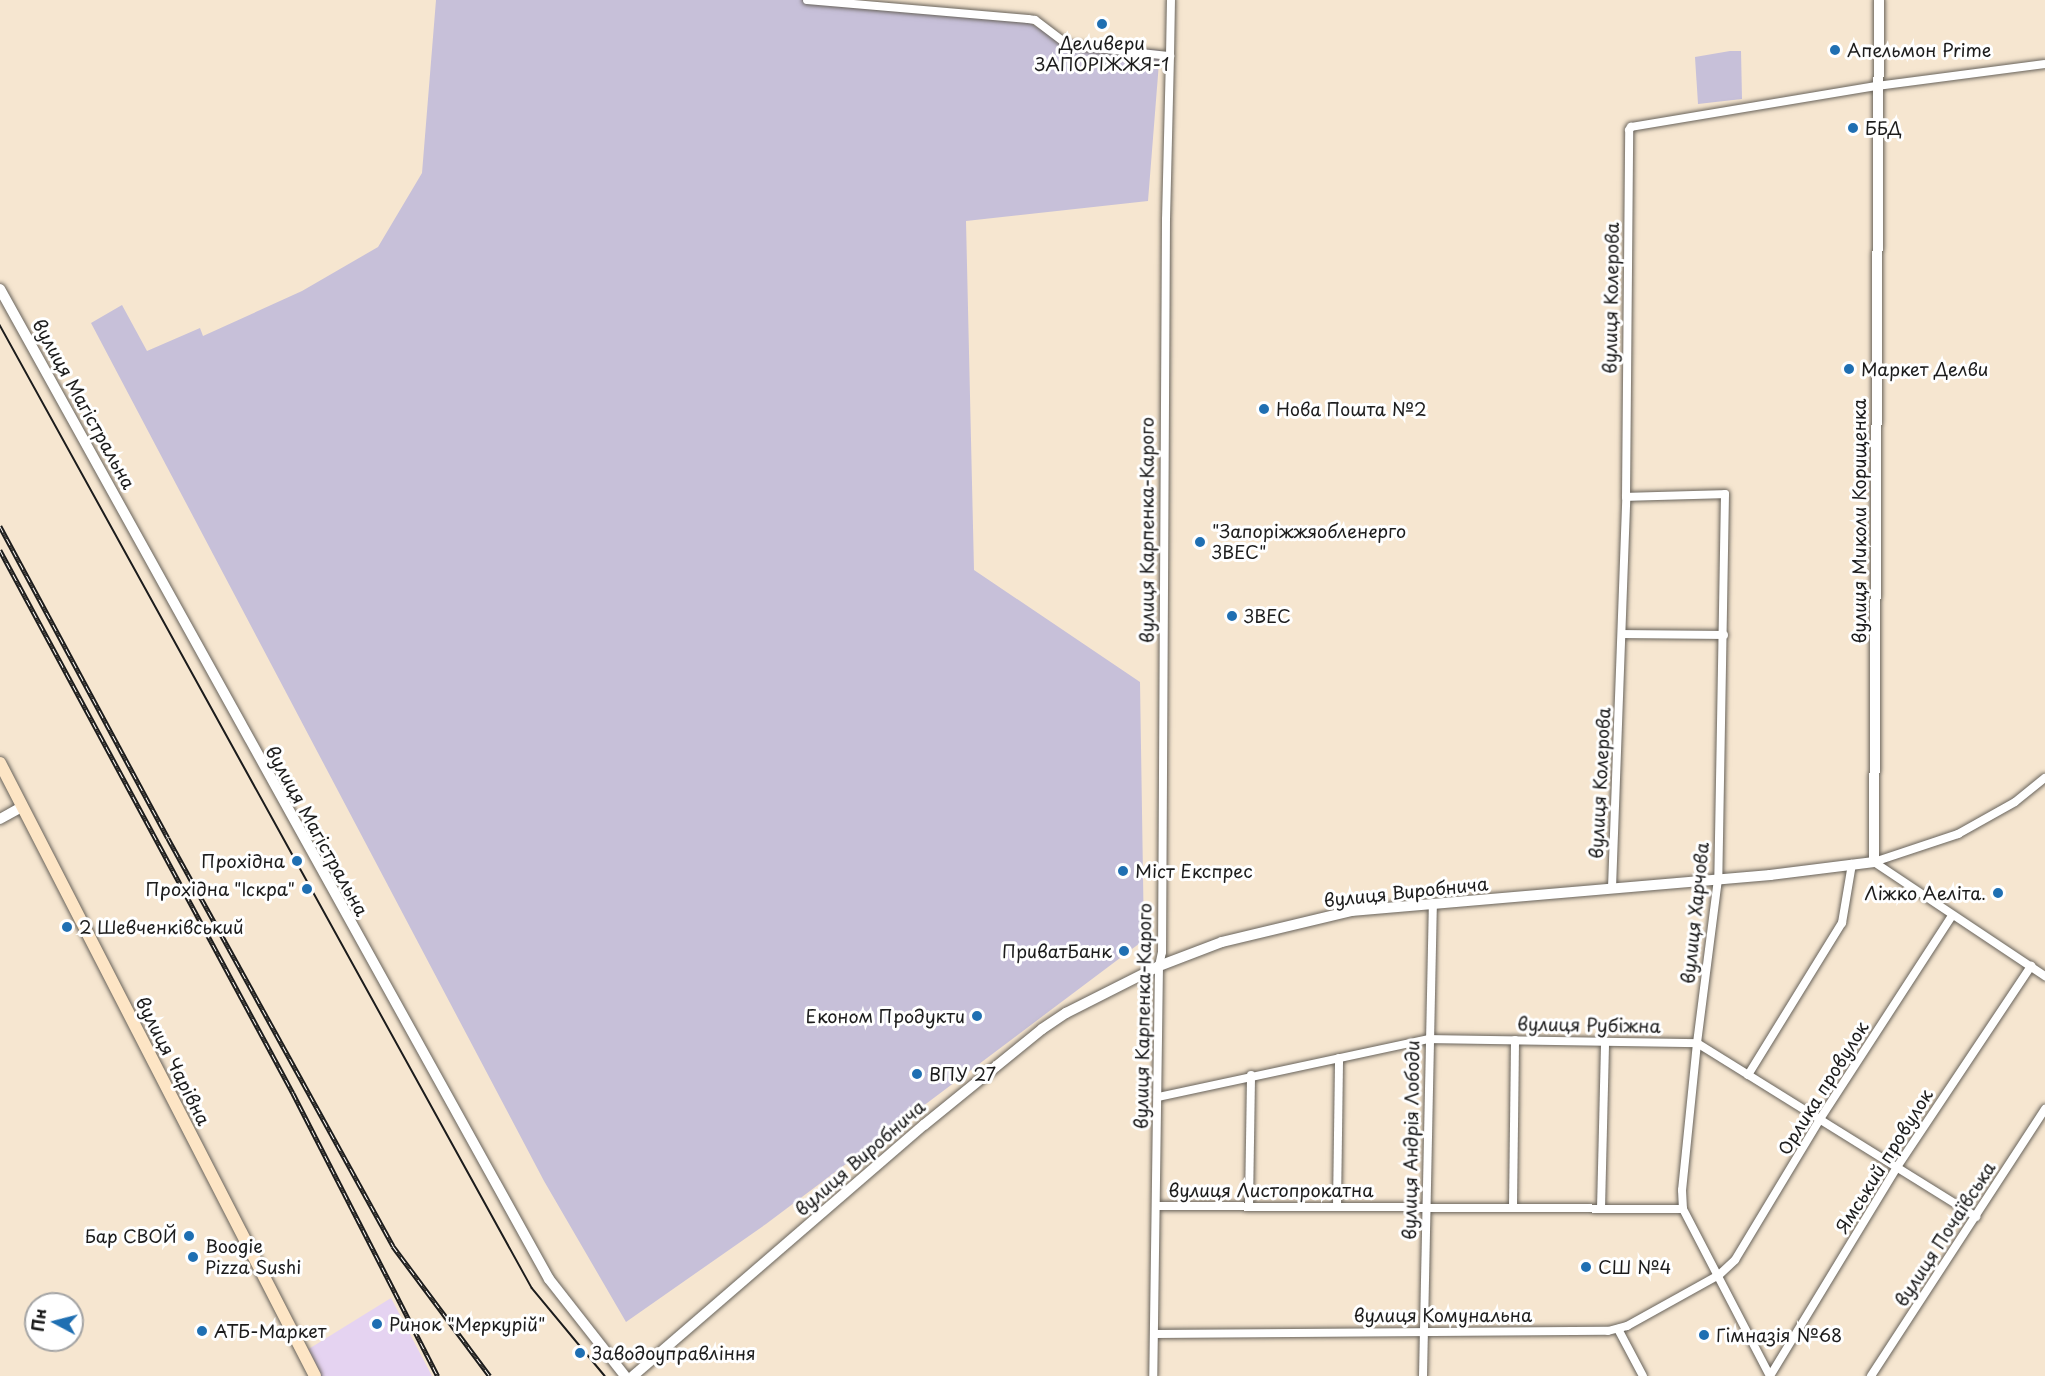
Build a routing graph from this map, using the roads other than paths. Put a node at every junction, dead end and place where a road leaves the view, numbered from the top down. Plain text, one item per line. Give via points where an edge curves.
1 (807, 0) edge
2 (1171, 0) edge
3 (1879, 0) edge
4 (1170, 56) junction
5 (2045, 64) edge
6 (1877, 86) junction
7 (0, 289) edge
8 (1626, 497) junction
9 (1622, 634) junction
10 (1724, 635) junction
11 (0, 763) edge
12 (2045, 778) edge
13 (22, 807) junction
14 (0, 819) edge
15 (1874, 862) junction
16 (1852, 864) junction
17 (1718, 879) junction
18 (1612, 888) junction
19 (1433, 904) junction
20 (1952, 916) junction
21 (1160, 966) junction
22 (2031, 966) junction
23 (2045, 976) edge
24 (1429, 1039) junction
25 (1515, 1040) junction
26 (1605, 1042) junction
27 (1697, 1043) junction
28 (1339, 1058) junction
29 (1748, 1075) junction
30 (1251, 1076) junction
31 (1158, 1097) junction
32 (2045, 1109) edge
33 (1820, 1119) junction
34 (1897, 1167) junction
35 (1249, 1205) junction
36 (1156, 1206) junction
37 (1337, 1206) junction
38 (1426, 1206) junction
39 (1513, 1207) junction
40 (1601, 1209) junction
41 (1683, 1209) junction
42 (1976, 1217) junction
43 (1719, 1275) junction
44 (1618, 1329) junction
45 (1425, 1332) junction
46 (1154, 1334) junction
47 (315, 1376) edge
48 (625, 1376) edge
49 (633, 1376) edge
50 (1153, 1376) edge
51 (1423, 1376) edge
52 (1643, 1376) edge
53 (1770, 1376) edge
54 (1871, 1376) edge

1 - 4 street via 1028,18 1068,45
2 - 4 street, вулиця Карпенка-Карого
3 - 6 street, вулиця Миколи Корищенка
4 - 21 street, вулиця Карпенка-Карого
5 - 6 street, вулиця Колерова
6 - 8 street, вулиця Колерова via 1629,130
6 - 15 street, вулиця Миколи Корищенка
7 - 48 street, вулиця Магістральна via 549,1279
8 - 9 street, вулиця Колерова
8 - 10 street, вулиця Харчова via 1725,494
9 - 10 street
9 - 18 street, вулиця Колерова
10 - 17 street, вулиця Харчова
11 - 13 main road, вулиця Чарівна
12 - 15 street via 2015,802 1958,834
13 - 14 street
13 - 47 main road, вулиця Чарівна
15 - 16 street, вулиця Виробнича
15 - 20 street
16 - 17 street, вулиця Виробнича
16 - 29 street via 1842,923
17 - 18 street, вулиця Виробнича
17 - 27 street, вулиця Харчова
18 - 19 street, вулиця Виробнича
19 - 21 street, вулиця Виробнича via 1351,911 1269,929 1221,942
19 - 24 street, вулиця Андрія Лободи
20 - 22 street
20 - 33 street, Орлика провулок
21 - 31 street, вулиця Карпенка-Карого
21 - 49 street, вулиця Виробнича via 1066,1013 1033,1036
22 - 23 street
22 - 34 street, Ямський провулок
24 - 25 street, вулиця Рубіжна
24 - 28 street, вулиця Рубіжна
24 - 38 street, вулиця Андрія Лободи
25 - 26 street, вулиця Рубіжна
25 - 39 street
26 - 27 street, вулиця Рубіжна
26 - 40 street
27 - 29 street
27 - 41 street, вулиця Харчова
28 - 30 street, вулиця Рубіжна
28 - 37 street
29 - 33 street
30 - 31 street, вулиця Рубіжна
30 - 35 street
31 - 36 street, вулиця Карпенка-Карого
32 - 42 street, вулиця Почаївська
33 - 34 street
33 - 43 street, Орлика провулок via 1747,1242
34 - 42 street
34 - 53 street, Ямський провулок
35 - 36 street, вулиця Листопрокатна
35 - 37 street, вулиця Листопрокатна
36 - 46 street, вулиця Карпенка-Карого
37 - 38 street, вулиця Листопрокатна
38 - 39 street, вулиця Листопрокатна
38 - 45 street, вулиця Андрія Лободи
39 - 40 street, вулиця Листопрокатна
40 - 41 street, вулиця Листопрокатна
41 - 43 street, вулиця Харчова
42 - 54 street, вулиця Почаївська
43 - 44 street, вулиця Комунальна
43 - 53 street, вулиця Харчова
44 - 45 street, вулиця Комунальна
44 - 52 street
45 - 46 street, вулиця Комунальна
45 - 51 street, вулиця Андрія Лободи
46 - 50 street, вулиця Карпенка-Карого

